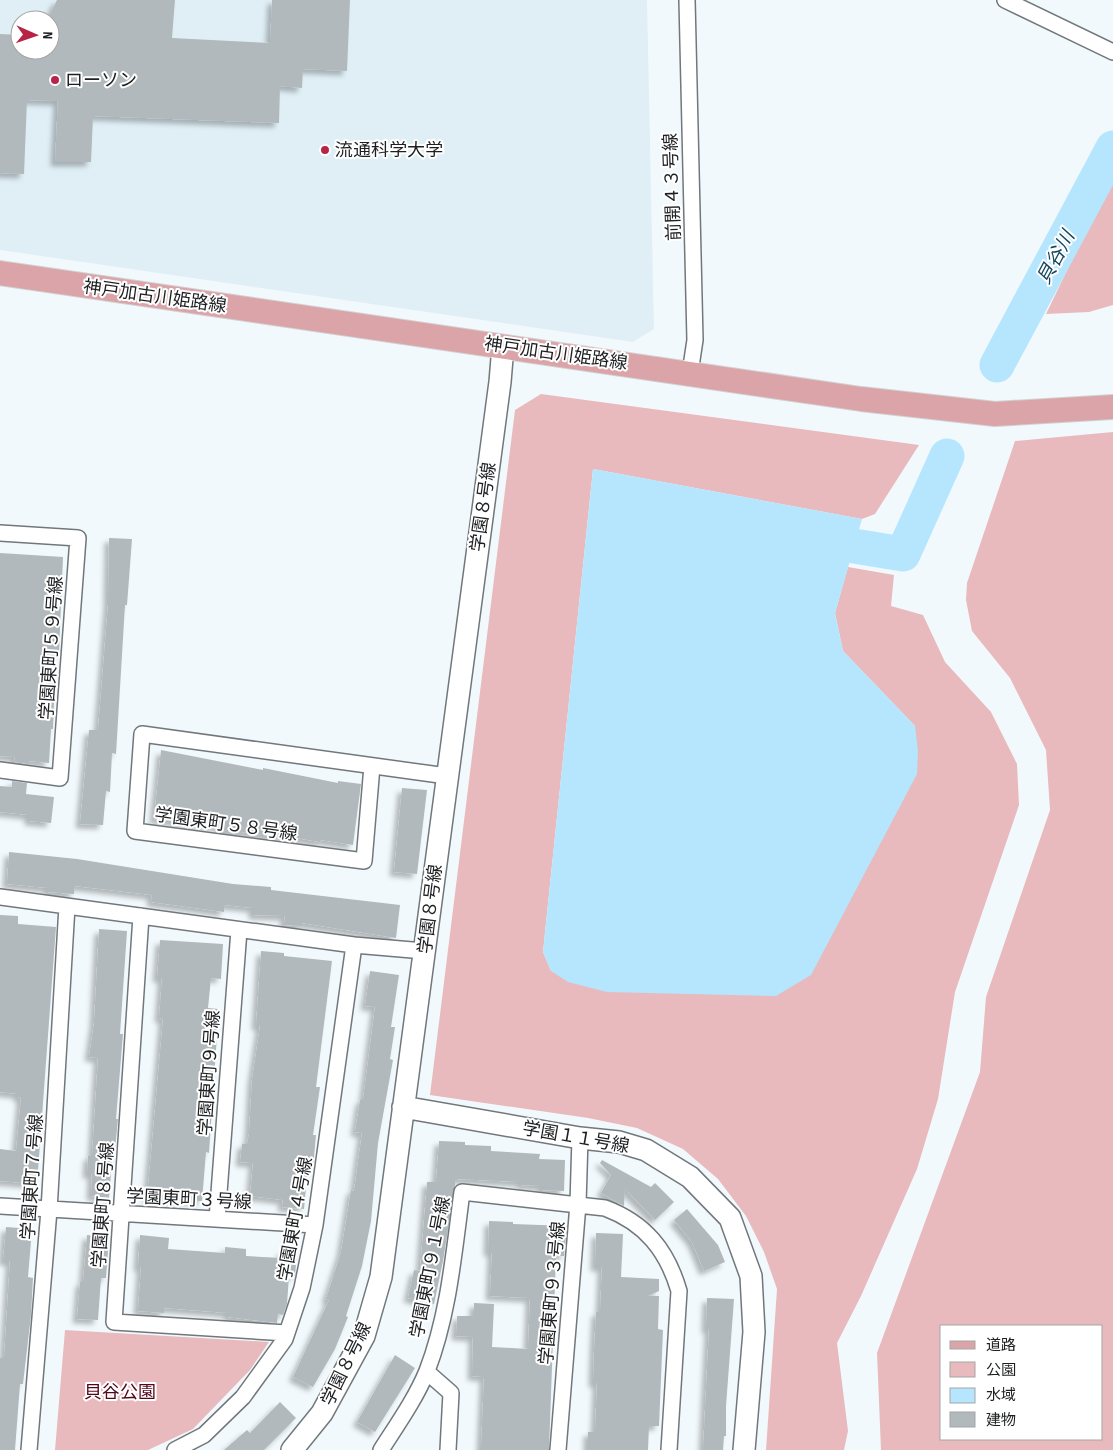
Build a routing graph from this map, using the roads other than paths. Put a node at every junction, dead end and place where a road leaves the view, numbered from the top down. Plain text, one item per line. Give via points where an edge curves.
1 (686, 0) edge
2 (1004, 0) edge
3 (1113, 52) edge
4 (0, 273) edge
5 (503, 346) junction
6 (690, 373) junction
7 (1113, 407) edge
8 (0, 533) edge
9 (372, 766) junction
10 (0, 770) edge
11 (447, 776) junction
12 (0, 896) edge
13 (67, 906) junction
14 (140, 916) junction
15 (239, 930) junction
16 (354, 945) junction
17 (424, 951) junction
18 (403, 1107) junction
19 (580, 1138) junction
20 (578, 1204) junction
21 (0, 1206) edge
22 (49, 1210) junction
23 (120, 1214) junction
24 (217, 1219) junction
25 (316, 1225) junction
26 (287, 1333) junction
27 (427, 1372) junction
28 (29, 1450) edge
29 (175, 1450) edge
30 (292, 1450) edge
31 (381, 1450) edge
32 (448, 1450) edge
33 (558, 1450) edge
34 (669, 1450) edge
35 (744, 1450) edge

1 - 6 street, 前開４３号線 via 695,340
2 - 3 street
4 - 5 main road, 神戸加古川姫路線
5 - 6 main road, 神戸加古川姫路線
5 - 11 street, 学園８号線
6 - 7 main road, 神戸加古川姫路線 via 861,399 995,414
8 - 10 street, 学園東町５９号線 via 78,538 60,778
9 - 9 street, 学園東町５８号線 via 142,734 135,830 364,861
9 - 11 street, 学園東町５８号線
11 - 17 street, 学園８号線
12 - 13 street
13 - 14 street
13 - 22 street, 学園東町７号線
14 - 15 street
14 - 23 street, 学園東町８号線
15 - 16 street
15 - 24 street, 学園東町９号線
16 - 17 street
16 - 25 street, 学園東町４号線
17 - 18 street, 学園８号線
18 - 19 street, 学園１１号線
18 - 30 street, 学園８号線 via 381,1277 364,1336 322,1413
19 - 20 street, 学園東町９３号線
19 - 35 street, 学園１１号線 via 619,1142 646,1150 690,1177 730,1218 751,1276 754,1332
20 - 27 street, 学園東町９１号線 via 462,1192 441,1327
20 - 33 street, 学園東町９３号線
20 - 34 street via 605,1208 625,1216 650,1238 673,1270 679,1306
21 - 22 street, 学園東町３号線
22 - 23 street, 学園東町３号線
22 - 28 street, 学園東町７号線
23 - 24 street, 学園東町３号線
23 - 26 street, 学園東町８号線 via 114,1322
24 - 25 street, 学園東町３号線
25 - 26 street, 学園東町４号線 via 302,1288
26 - 29 street, 学園東町４号線 via 243,1397 204,1435
27 - 31 street, 学園東町９１号線
27 - 32 street via 451,1393

